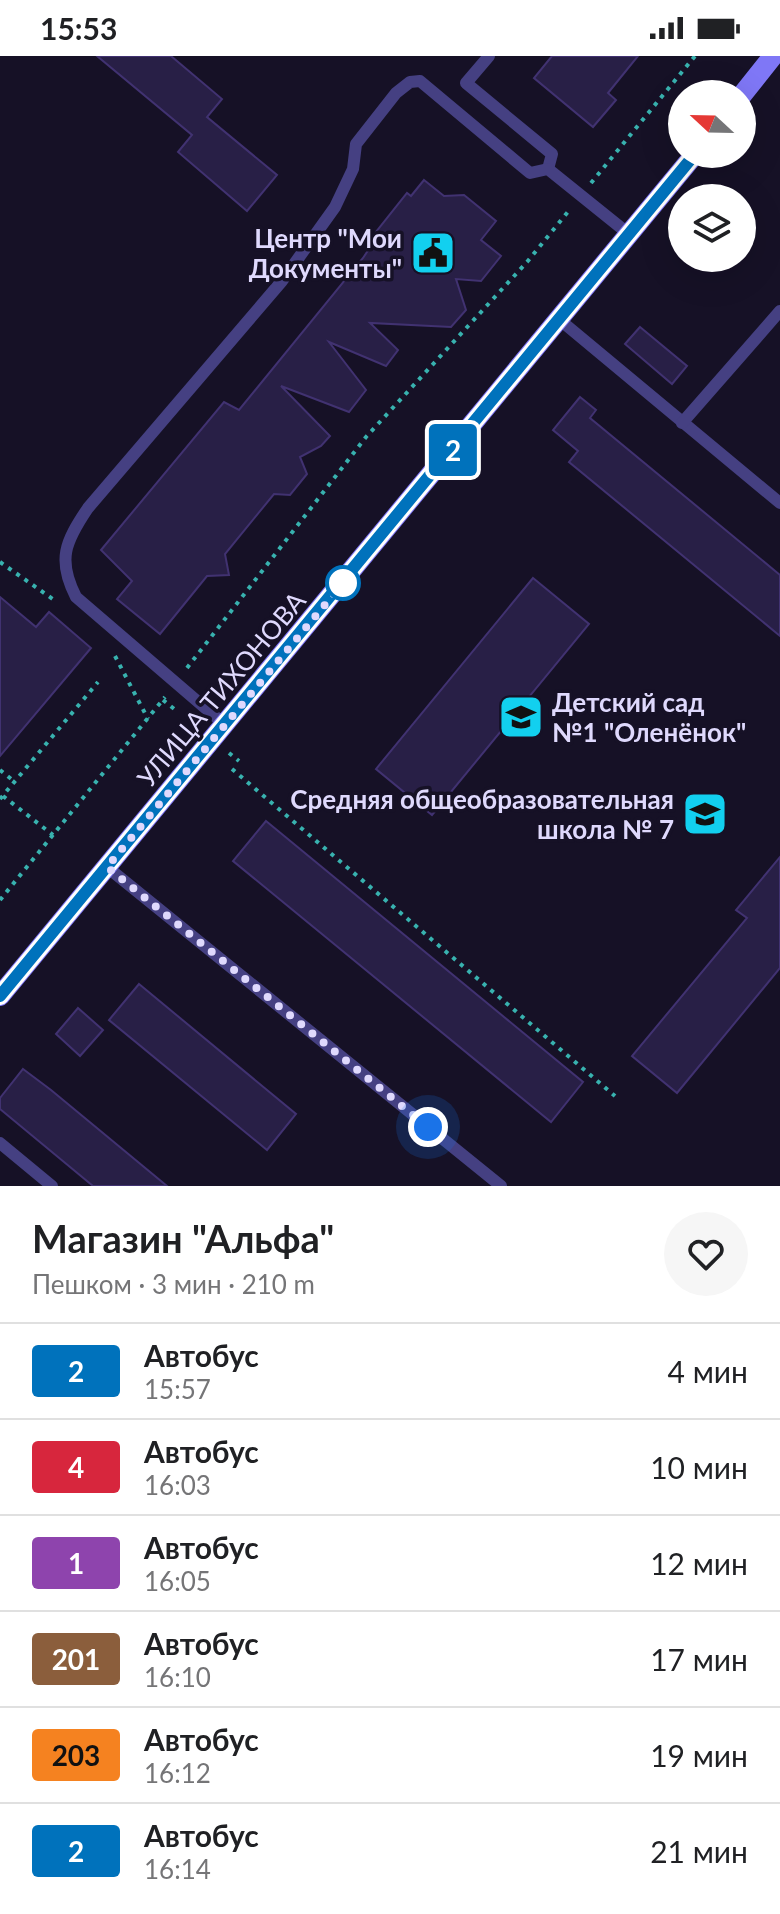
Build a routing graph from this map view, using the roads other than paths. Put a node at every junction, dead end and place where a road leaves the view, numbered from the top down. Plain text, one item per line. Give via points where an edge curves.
1 (489, 56) edge
2 (773, 56) edge
3 (754, 80) edge
4 (684, 168) edge
5 (548, 169) junction
6 (630, 235) junction
7 (780, 311) edge
8 (560, 320) junction
9 (682, 423) junction
10 (780, 503) edge
11 (225, 725) junction
12 (107, 867) junction
13 (0, 996) edge
14 (0, 1143) edge
15 (52, 1186) edge
16 (501, 1186) edge

1 - 5 lane via 466,83 552,154
2 - 3 main road
4 - 6 main road, УЛИЦА ТИХОНОВА
5 - 6 lane
5 - 11 lane via 530,173 442,96 420,81 410,82 356,144 353,169 335,207 282,281 72,532 64,575 76,597
6 - 8 main road, УЛИЦА ТИХОНОВА
7 - 9 lane
8 - 9 lane
8 - 11 main road, УЛИЦА ТИХОНОВА
9 - 10 lane
11 - 12 main road, УЛИЦА ТИХОНОВА
12 - 13 main road, УЛИЦА ТИХОНОВА
12 - 16 lane
14 - 15 lane

